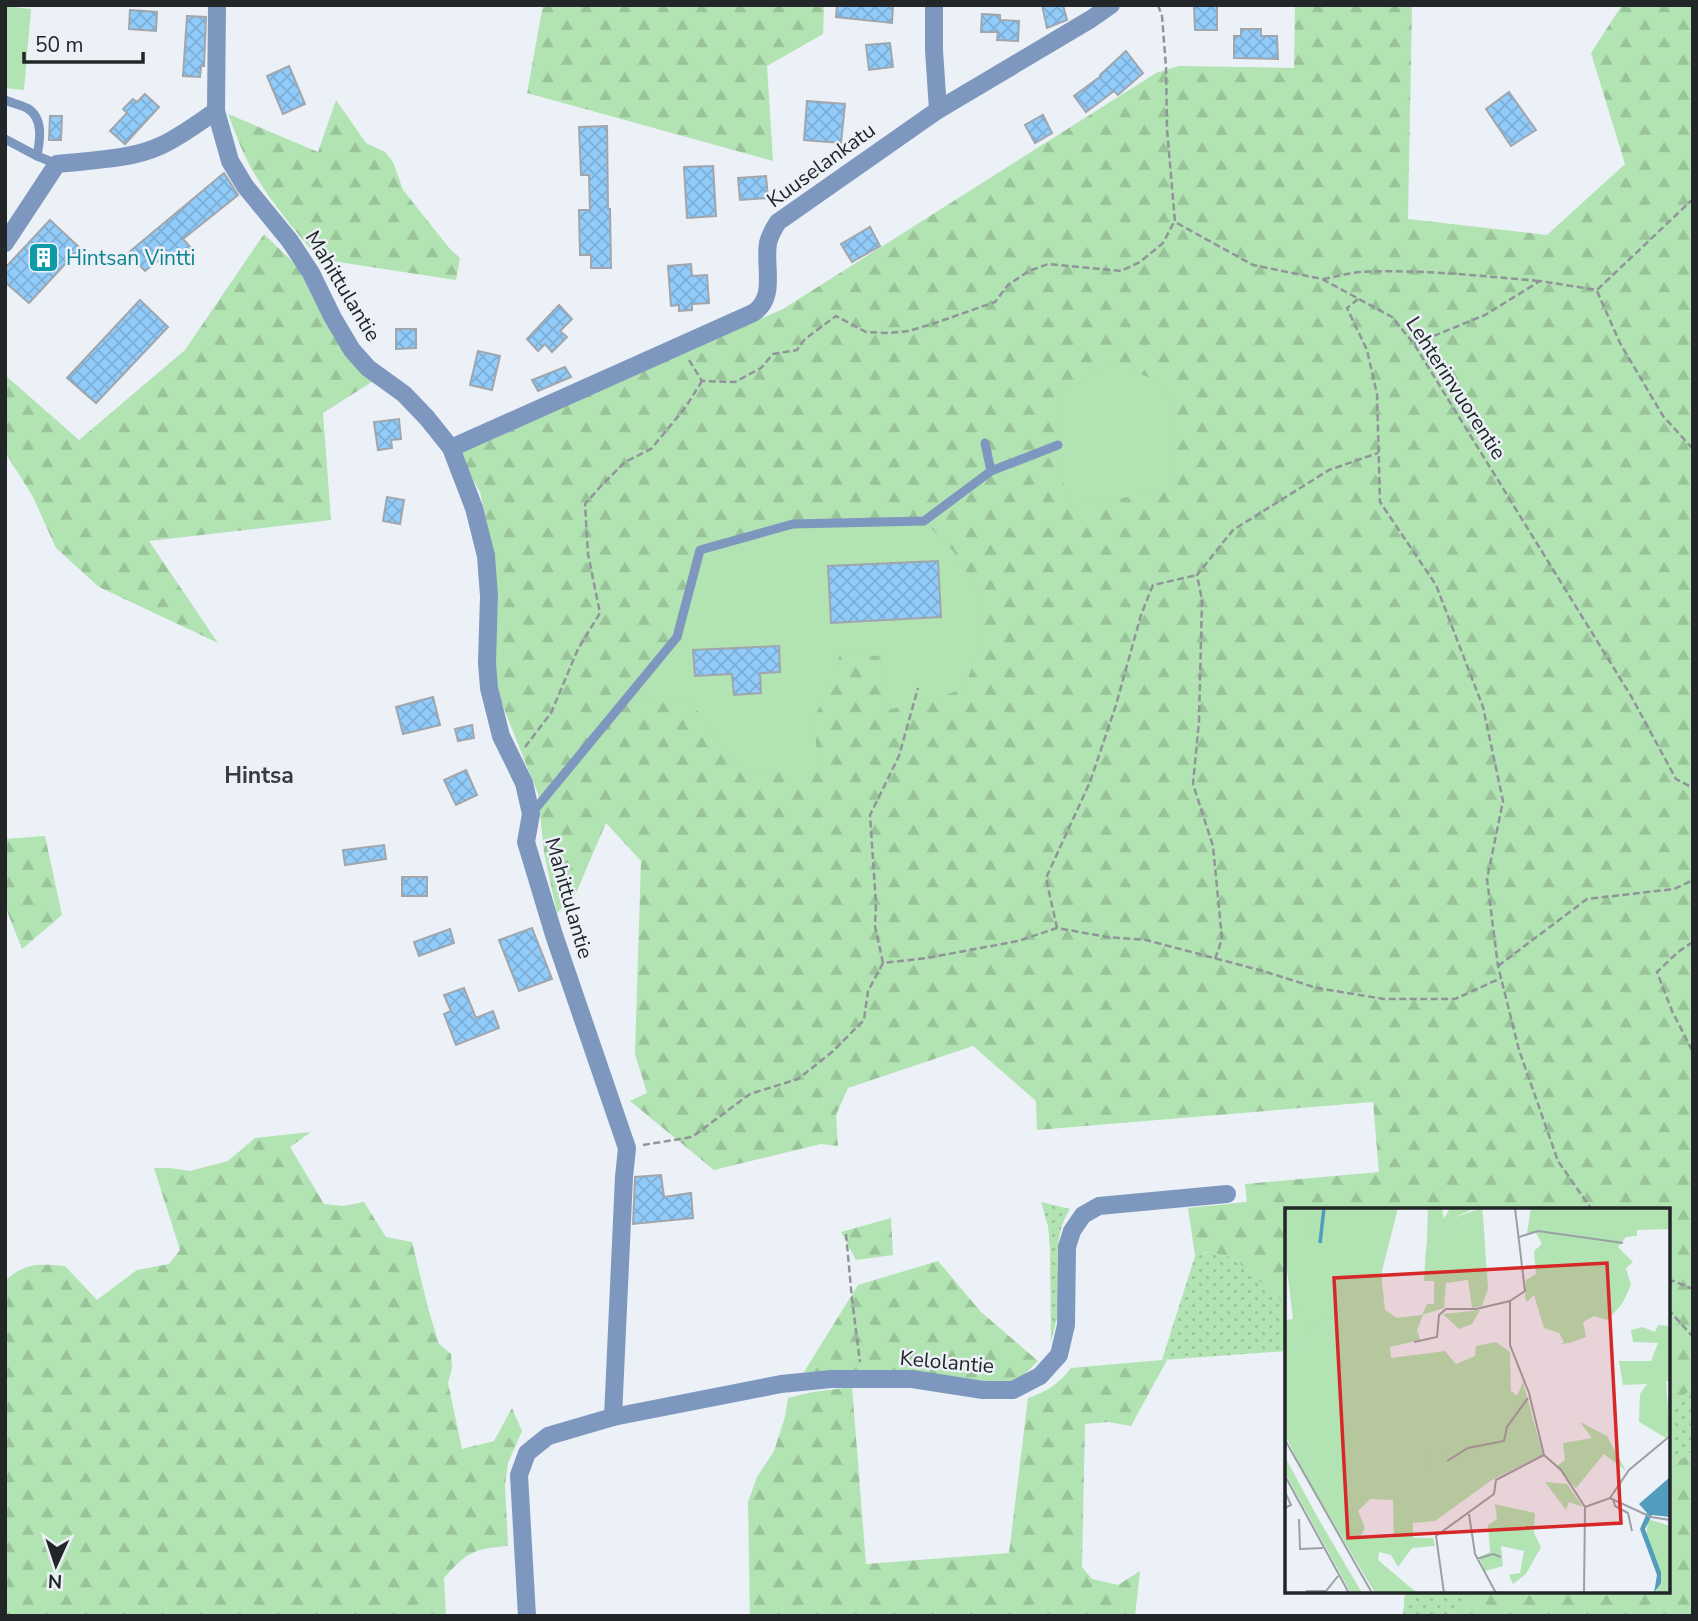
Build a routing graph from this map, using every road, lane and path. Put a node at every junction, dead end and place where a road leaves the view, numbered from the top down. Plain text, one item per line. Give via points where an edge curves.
1 (217, 5) edge
2 (934, 5) edge
3 (1111, 5) edge
4 (1158, 5) edge
5 (5, 100) edge
6 (938, 110) junction
7 (216, 111) junction
8 (5, 139) edge
9 (37, 156) junction
10 (57, 164) junction
11 (1693, 199) edge
12 (1174, 222) junction
13 (5, 243) edge
14 (1322, 279) junction
15 (1539, 281) junction
16 (1597, 290) junction
17 (1357, 299) junction
18 (1414, 344) junction
19 (679, 346) junction
20 (702, 381) junction
21 (985, 443) dead end
22 (1058, 444) dead end
23 (451, 448) junction
24 (1693, 449) edge
25 (1380, 453) junction
26 (991, 471) junction
27 (1197, 575) junction
28 (918, 688) dead end
29 (525, 747) dead end
30 (1693, 788) edge
31 (531, 814) junction
32 (1693, 880) edge
33 (1057, 928) junction
34 (1693, 942) edge
35 (1215, 959) junction
36 (883, 963) junction
37 (1498, 966) junction
38 (1501, 978) junction
39 (1693, 1052) edge
40 (627, 1148) junction
41 (1227, 1194) dead end
42 (1590, 1208) edge
43 (846, 1234) dead end
44 (1670, 1280) edge
45 (1693, 1289) edge
46 (1670, 1311) edge
47 (1693, 1337) edge
48 (862, 1379) junction
49 (613, 1417) junction
50 (527, 1616) edge

1 - 7 street, Mahittulantie
2 - 6 street
3 - 6 street, Kuuselankatu
4 - 12 path
5 - 9 lane via 35,115 40,134
6 - 19 street, Kuuselankatu via 778,222 768,243 768,293 761,308
7 - 10 street via 160,146
7 - 23 street, Mahittulantie via 230,161 311,273 352,350 404,394
8 - 9 lane
9 - 10 lane
10 - 13 street
11 - 16 path
12 - 14 path, Lehterinvuorentie via 1252,265
12 - 20 path via 1163,243 1121,271 1048,264 1008,285 995,302 909,331 866,332 836,316 797,350 773,354 761,368 735,383
14 - 15 path via 1358,272 1403,272
14 - 17 path, Lehterinvuorentie
15 - 16 path
15 - 18 path via 1485,315
16 - 24 path via 1620,342 1663,416
17 - 18 path, Lehterinvuorentie via 1392,317
17 - 25 path via 1347,308 1367,350 1377,394
18 - 30 path, Lehterinvuorentie via 1631,696 1676,779
19 - 20 path
19 - 23 street, Kuuselankatu
20 - 29 path via 651,449 625,462 585,504 588,554 600,613 578,649 551,713
21 - 26 lane
22 - 26 lane
23 - 31 street, Mahittulantie via 486,556 489,688 501,736 524,783
25 - 27 path via 1329,470 1233,530
25 - 37 path via 1380,502 1436,585 1483,707 1503,802 1488,879
26 - 31 lane via 924,521 793,524 700,550 677,637
27 - 33 path via 1153,585 1141,615 1090,782 1046,878
27 - 35 path via 1202,600 1193,784 1213,846 1222,939
28 - 36 path via 900,757 870,815 875,926
31 - 40 street, Mahittulantie via 526,842
32 - 37 path via 1674,889 1587,900
33 - 35 path via 1146,940
33 - 36 path via 1018,941
34 - 39 path via 1657,972
35 - 38 path via 1317,988 1384,999 1455,999
36 - 40 path via 868,990 864,1020 798,1079 750,1094 692,1137
37 - 38 path
38 - 42 path via 1519,1050 1558,1161
40 - 49 street, Mahittulantie
41 - 48 street, Kelolantie via 1099,1206 1083,1215 1067,1247 1066,1325 1059,1355 1040,1376 1013,1390 912,1379
43 - 48 path
44 - 45 path
46 - 47 path
48 - 49 street, Kelolantie via 781,1384
49 - 50 street via 548,1436 527,1453 519,1475

